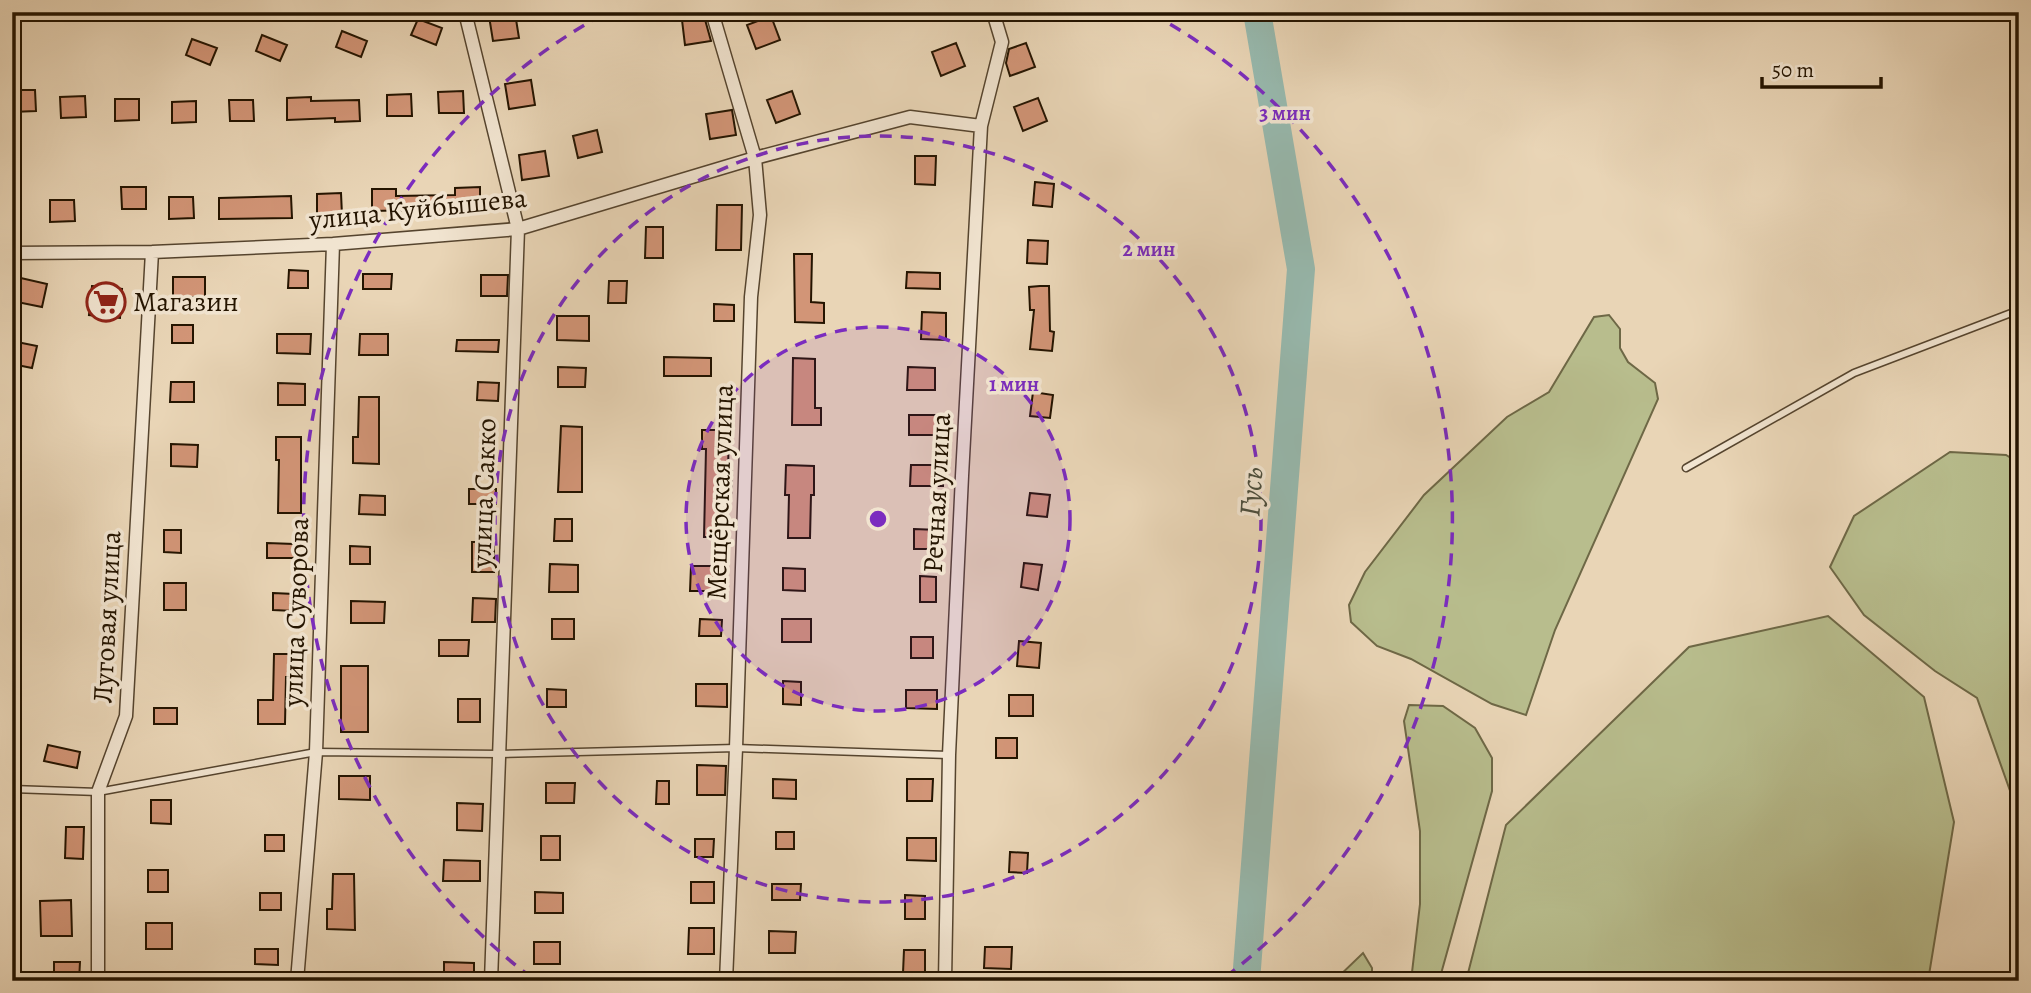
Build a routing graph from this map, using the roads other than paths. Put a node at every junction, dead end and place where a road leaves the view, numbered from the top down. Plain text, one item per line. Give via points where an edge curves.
1 (465, 12) edge
2 (712, 12) edge
3 (993, 12) edge
4 (981, 126) junction
5 (755, 158) junction
6 (518, 229) junction
7 (333, 244) junction
8 (152, 252) junction
9 (12, 253) edge
10 (2019, 310) edge
11 (1686, 468) dead end
12 (736, 748) junction
13 (316, 752) junction
14 (499, 754) junction
15 (949, 755) junction
16 (12, 789) edge
17 (98, 792) junction
18 (98, 981) edge
19 (297, 981) edge
20 (491, 981) edge
21 (726, 981) edge
22 (945, 981) edge

1 - 6 street, улица Сакко
2 - 5 street, Мещёрская улица
3 - 4 street, Речная улица via 1002,42
4 - 5 street, улица Куйбышева via 910,117
4 - 15 street, Речная улица
5 - 6 street, улица Куйбышева
5 - 12 street, Мещёрская улица via 760,215 751,297
6 - 7 street, улица Куйбышева
6 - 14 street, улица Сакко
7 - 8 street, улица Куйбышева
7 - 13 street, улица Суворова
8 - 9 street, улица Куйбышева
8 - 17 street, Луговая улица via 126,716
10 - 11 lane via 1854,373
12 - 14 lane
12 - 15 lane
12 - 21 street, Мещёрская улица
13 - 14 lane
13 - 17 lane
13 - 19 street, улица Суворова
14 - 20 street, улица Сакко
15 - 22 street, Речная улица
16 - 17 lane
17 - 18 street, Луговая улица

